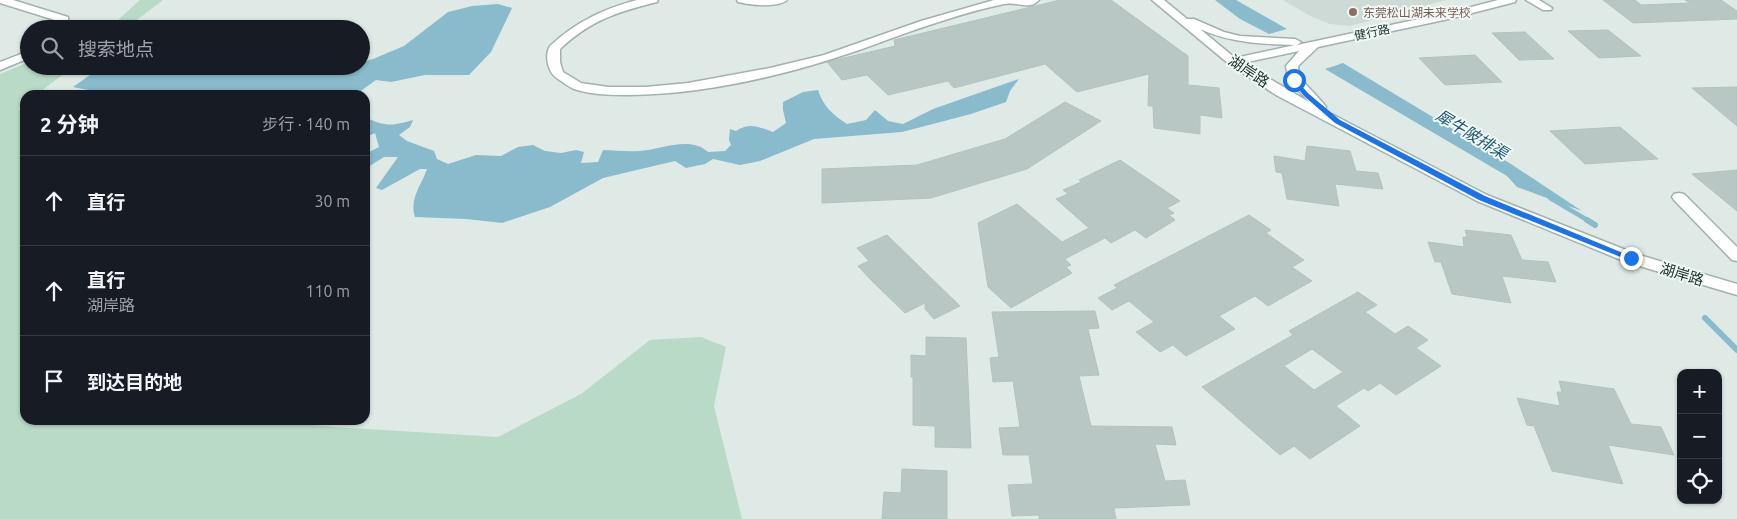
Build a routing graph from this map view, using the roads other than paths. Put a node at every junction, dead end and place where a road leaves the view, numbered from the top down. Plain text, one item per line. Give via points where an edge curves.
1 (2, 0) edge
2 (653, 0) edge
3 (742, 0) edge
4 (782, 0) edge
5 (1006, 0) edge
6 (1034, 0) edge
7 (1156, 0) edge
8 (1511, 0) edge
9 (1531, 0) edge
10 (1547, 8) dead end
11 (1173, 14) junction
12 (64, 20) edge
13 (1317, 43) junction
14 (20, 58) edge
15 (1233, 62) junction
16 (0, 66) edge
17 (1334, 120) junction
18 (1679, 198) dead end
19 (1737, 256) edge
20 (1737, 290) edge

1 - 12 street
2 - 5 street via 608,11 575,29 554,48 553,60 558,74 573,85 606,91 715,84 829,57 913,27
3 - 4 street
5 - 6 street via 1024,3
7 - 11 street, 湖岸路
8 - 13 street, 健行路
9 - 10 street
11 - 13 street via 1240,39
11 - 15 street, 湖岸路
13 - 15 street, 健行路
13 - 17 street via 1292,66 1294,80
14 - 16 street
15 - 17 street, 湖岸路 via 1280,92
17 - 20 street, 湖岸路 via 1490,202 1631,258
18 - 19 street

